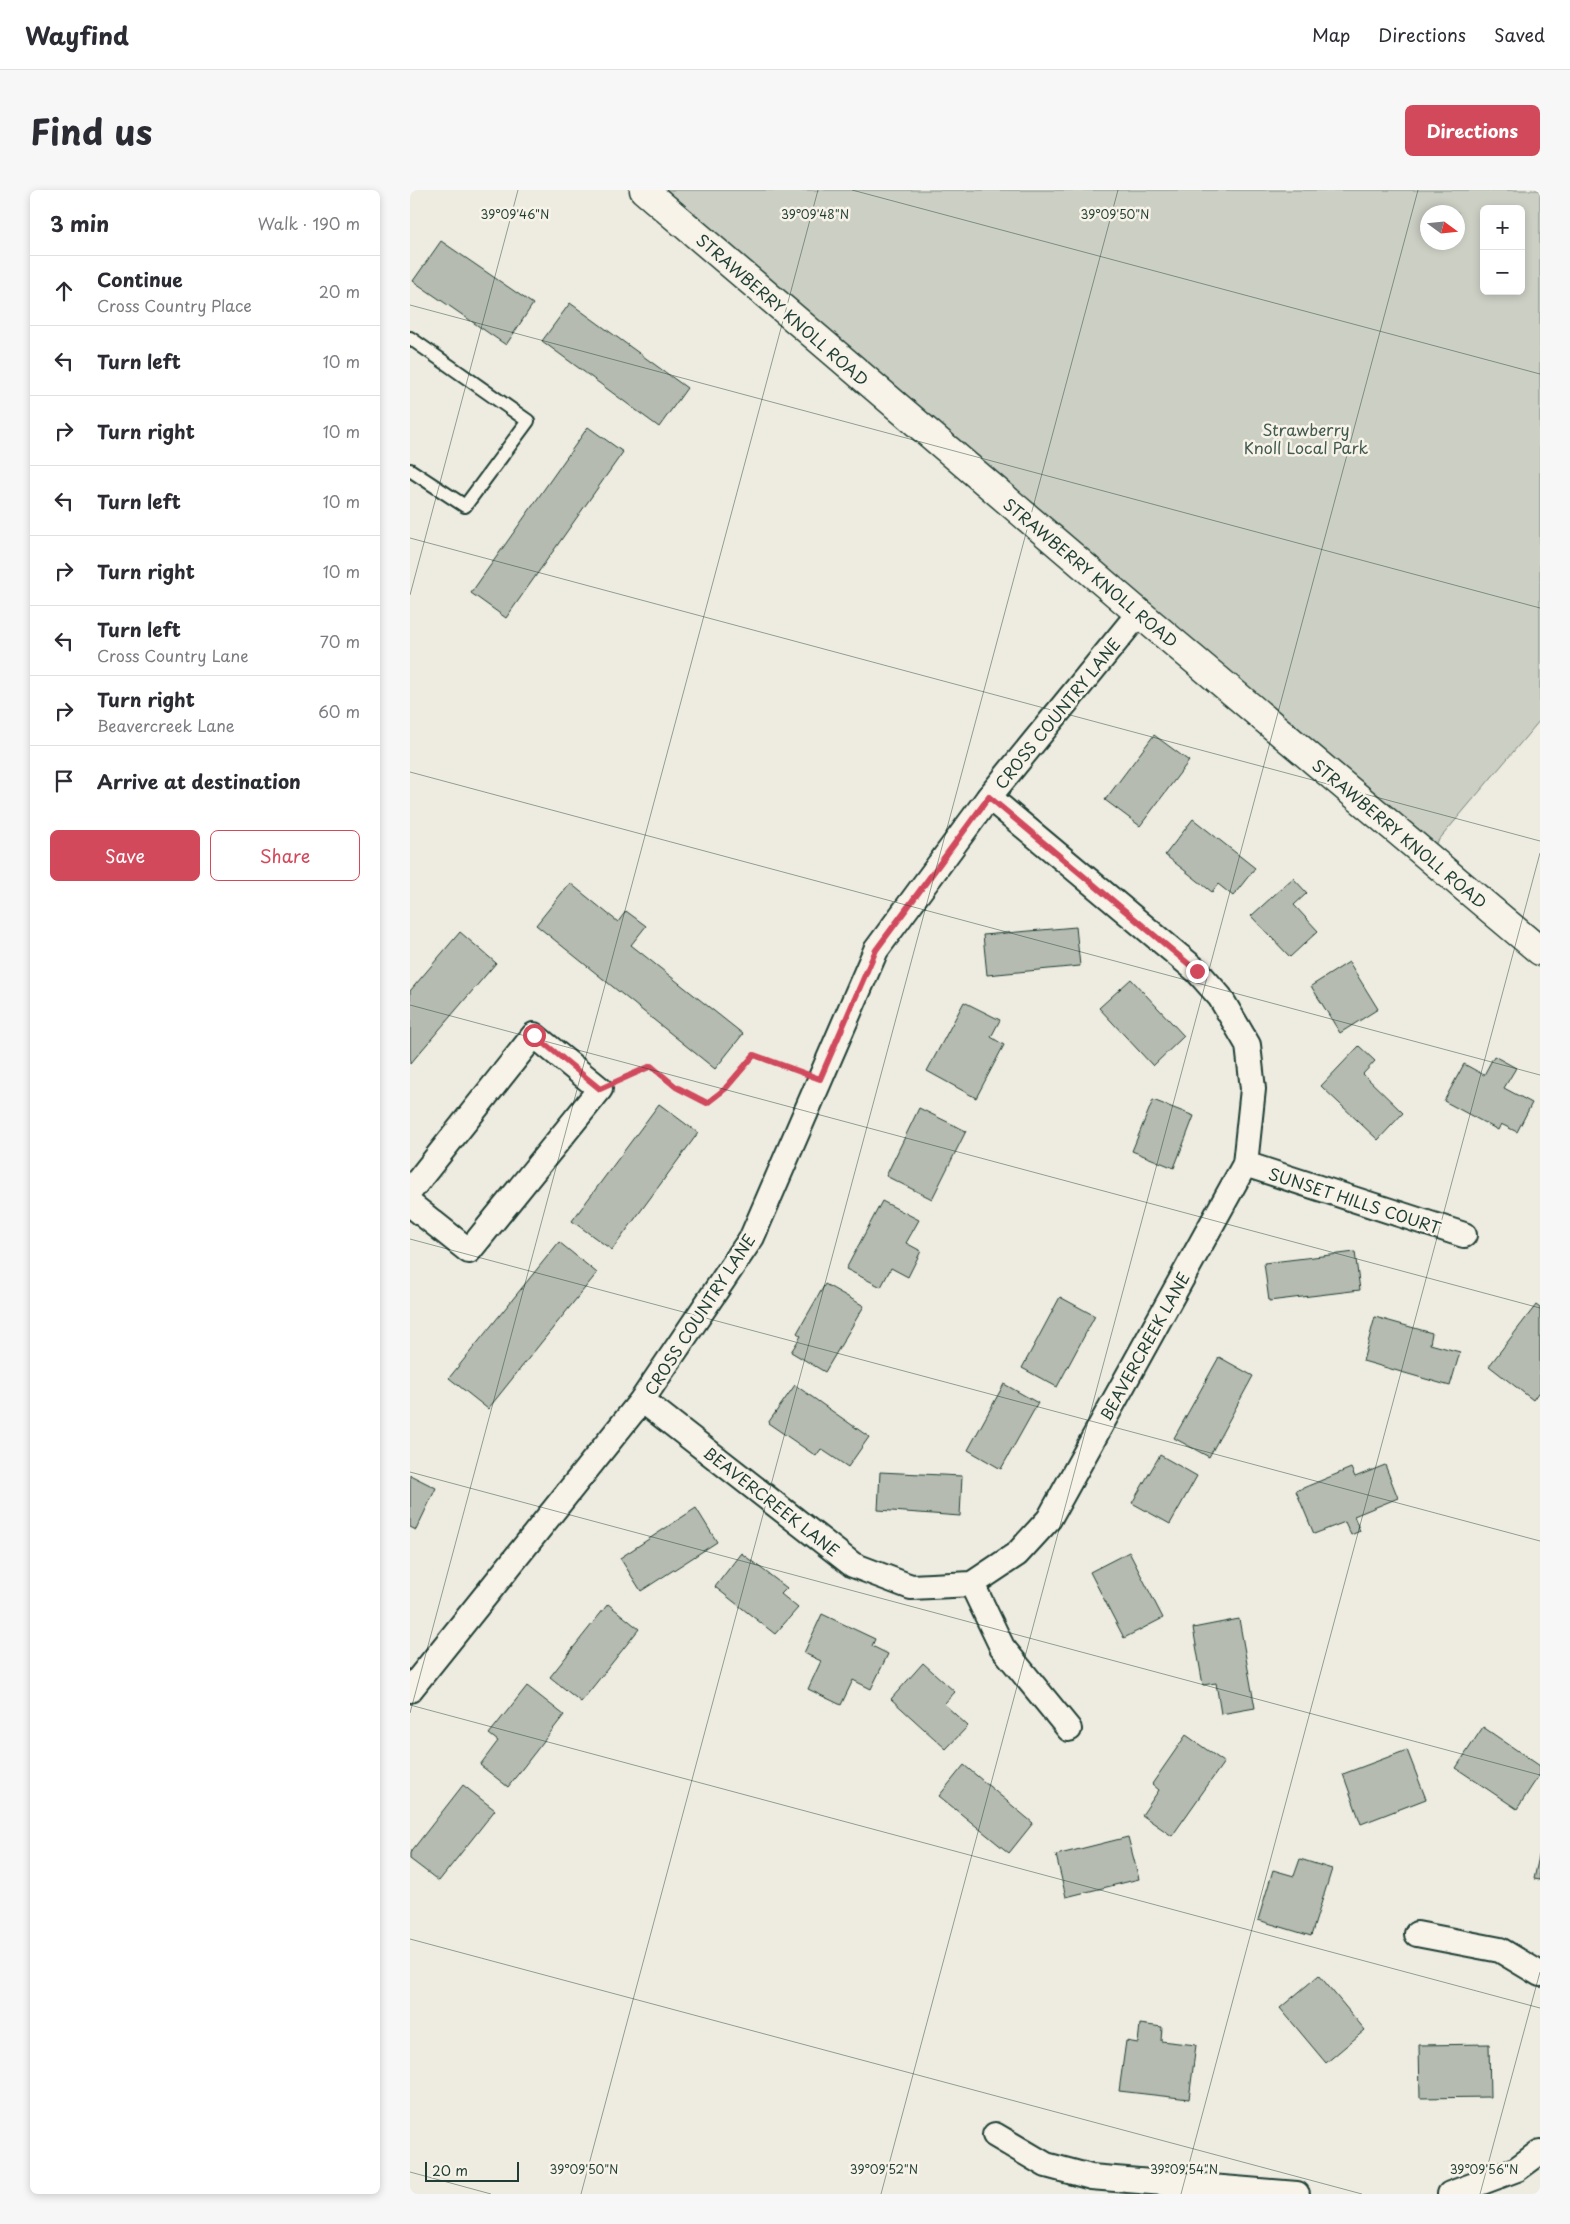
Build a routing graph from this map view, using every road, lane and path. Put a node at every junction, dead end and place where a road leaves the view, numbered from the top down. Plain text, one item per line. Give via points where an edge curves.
1 (644, 190) edge
2 (410, 338) edge
3 (410, 470) edge
4 (1139, 613) junction
5 (989, 797) junction
6 (1540, 951) edge
7 (820, 1079) junction
8 (600, 1089) junction
9 (1245, 1164) junction
10 (410, 1191) edge
11 (410, 1204) edge
12 (1464, 1235) dead end
13 (642, 1400) junction
14 (972, 1584) junction
15 (410, 1690) edge
16 (1069, 1729) dead end
17 (1417, 1934) dead end
18 (1540, 1974) edge
19 (995, 2135) dead end
20 (1540, 2152) edge
21 (1297, 2194) edge
22 (1450, 2194) edge

1 - 4 street, STRAWBERRY KNOLL ROAD
2 - 3 lane via 528,421 465,506
4 - 5 street, CROSS COUNTRY LANE
4 - 6 street, STRAWBERRY KNOLL ROAD
5 - 7 street, CROSS COUNTRY LANE via 876,950
5 - 9 street, BEAVERCREEK LANE via 1197,971 1220,997 1248,1045 1253,1089
7 - 8 path via 754,1055 725,1089 707,1103 676,1087 651,1066
7 - 13 street, CROSS COUNTRY LANE via 752,1237
8 - 10 street via 534,1035
8 - 11 street via 469,1251
9 - 12 street, SUNSET HILLS COURT
9 - 14 street, BEAVERCREEK LANE via 1049,1518 1017,1554
13 - 14 street, BEAVERCREEK LANE via 853,1565 911,1587
13 - 15 street, CROSS COUNTRY LANE
14 - 16 street via 1002,1647
17 - 18 street via 1500,1950
19 - 21 street via 1046,2165 1091,2177
20 - 22 street via 1517,2169

